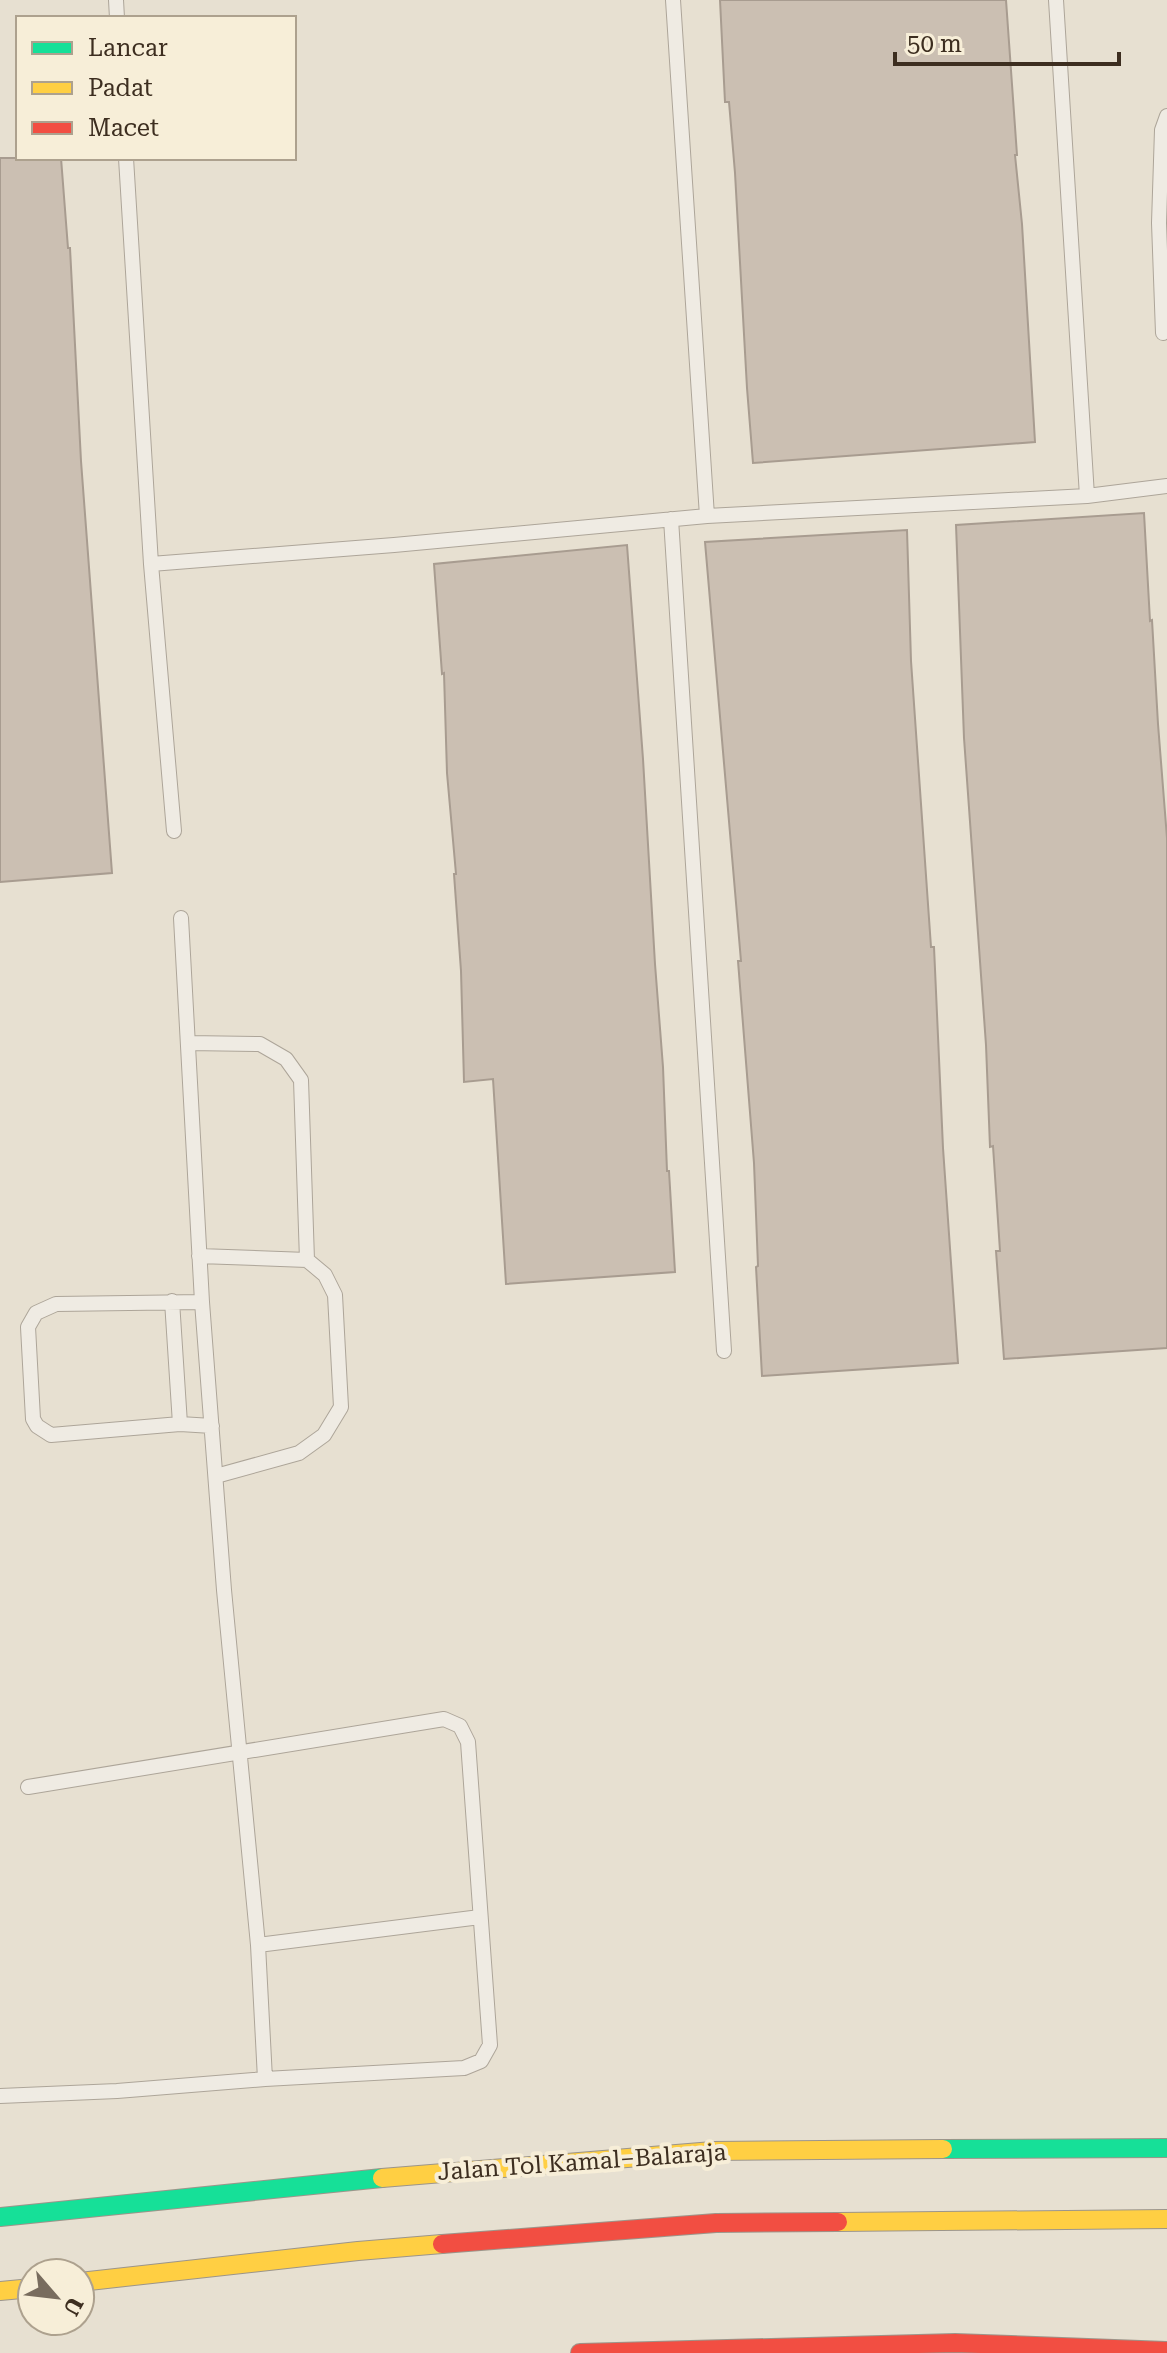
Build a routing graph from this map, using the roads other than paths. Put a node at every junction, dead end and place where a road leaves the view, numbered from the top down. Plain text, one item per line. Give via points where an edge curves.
1 (673, 0) edge
2 (1056, 0) edge
3 (1167, 116) edge
4 (126, 160) edge
5 (1163, 333) dead end
6 (1167, 486) edge
7 (1087, 496) junction
8 (707, 516) junction
9 (671, 519) junction
10 (151, 564) junction
11 (174, 831) dead end
12 (181, 918) dead end
13 (188, 1043) junction
14 (199, 1256) junction
15 (307, 1260) junction
16 (172, 1301) junction
17 (202, 1302) junction
18 (724, 1351) dead end
19 (180, 1424) junction
20 (212, 1426) junction
21 (216, 1476) junction
22 (239, 1752) junction
23 (28, 1787) dead end
24 (480, 1917) junction
25 (258, 1945) junction
26 (265, 2079) junction
27 (0, 2096) edge
28 (1167, 2148) edge
29 (0, 2217) edge
30 (1167, 2219) edge
31 (96, 2280) edge
32 (1167, 2351) edge
33 (580, 2353) edge

1 - 8 lane
2 - 7 lane
3 - 5 lane via 1159,223
4 - 10 lane
6 - 7 lane
7 - 8 lane
8 - 9 lane
9 - 10 lane
9 - 18 lane
10 - 11 lane
12 - 13 lane
13 - 14 lane
13 - 15 lane via 260,1044 286,1059 301,1080
14 - 15 lane
14 - 17 lane
15 - 21 lane via 325,1275 335,1295 341,1407 324,1435 299,1453
16 - 17 lane
16 - 19 lane
16 - 19 lane via 56,1304 36,1313 28,1327 33,1419 51,1435
17 - 20 lane
19 - 20 lane
20 - 21 lane
21 - 22 lane
22 - 23 lane
22 - 24 lane via 444,1719 460,1726 468,1742
22 - 25 lane
24 - 25 lane
24 - 26 lane via 490,2045 481,2061 464,2068
25 - 26 lane
26 - 27 lane
28 - 29 main road, Jalan Tol Kamal–Balaraja via 713,2151 352,2180
30 - 31 main road via 716,2223 358,2251
32 - 33 main road via 955,2343

